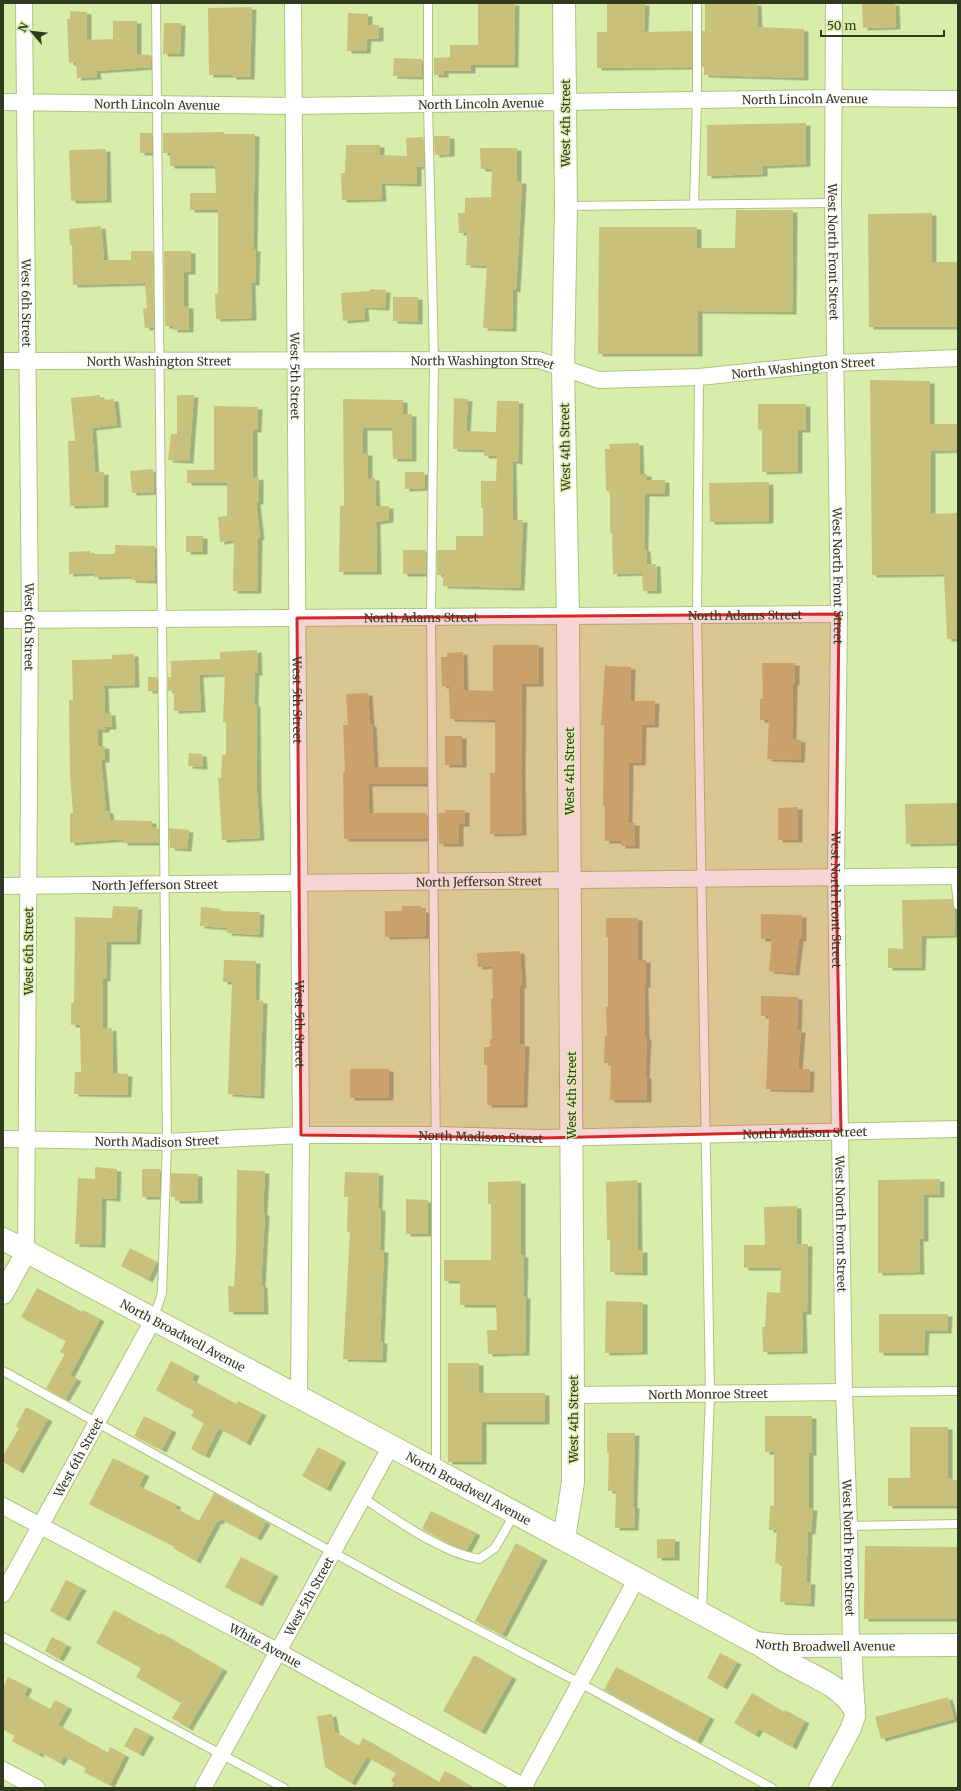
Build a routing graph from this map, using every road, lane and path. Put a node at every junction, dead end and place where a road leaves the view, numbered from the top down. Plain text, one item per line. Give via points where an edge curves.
1 (24, 3) edge
2 (156, 3) edge
3 (293, 3) edge
4 (428, 3) edge
5 (564, 3) edge
6 (697, 3) edge
7 (834, 3) edge
8 (833, 98) junction
9 (958, 99) edge
10 (697, 100) junction
11 (3, 102) edge
12 (25, 102) junction
13 (565, 102) junction
14 (157, 104) junction
15 (428, 104) junction
16 (293, 106) junction
17 (833, 203) junction
18 (694, 205) junction
19 (566, 206) junction
20 (958, 358) edge
21 (3, 361) edge
22 (28, 361) junction
23 (160, 361) junction
24 (295, 361) junction
25 (434, 361) junction
26 (835, 363) junction
27 (563, 368) junction
28 (699, 377) junction
29 (839, 614) junction
30 (697, 615) junction
31 (568, 616) junction
32 (432, 617) junction
33 (297, 618) junction
34 (163, 619) junction
35 (3, 620) edge
36 (30, 620) junction
37 (836, 876) junction
38 (955, 876) joint
39 (701, 878) junction
40 (570, 880) junction
41 (434, 882) junction
42 (299, 883) junction
43 (165, 885) junction
44 (3, 886) edge
45 (28, 886) junction
46 (958, 905) edge
47 (958, 1130) edge
48 (841, 1131) junction
49 (704, 1134) junction
50 (302, 1135) junction
51 (435, 1135) junction
52 (571, 1138) junction
53 (3, 1139) edge
54 (26, 1140) junction
55 (167, 1142) junction
56 (3, 1239) edge
57 (26, 1252) junction
58 (3, 1294) edge
59 (153, 1320) junction
60 (3, 1371) edge
61 (958, 1391) edge
62 (844, 1392) junction
63 (710, 1394) junction
64 (573, 1395) junction
65 (299, 1397) junction
66 (98, 1423) junction
67 (392, 1446) junction
68 (436, 1469) junction
69 (364, 1498) junction
70 (3, 1506) edge
71 (515, 1512) junction
72 (958, 1524) edge
73 (41, 1526) junction
74 (849, 1526) junction
75 (564, 1539) junction
76 (334, 1552) junction
77 (637, 1578) junction
78 (3, 1594) edge
79 (702, 1614) junction
80 (3, 1637) edge
81 (756, 1643) junction
82 (851, 1646) junction
83 (958, 1646) edge
84 (278, 1652) junction
85 (580, 1683) junction
86 (854, 1708) junction
87 (221, 1755) junction
88 (3, 1770) edge
89 (37, 1788) edge
90 (203, 1788) edge
91 (284, 1788) edge
92 (524, 1788) edge
93 (772, 1788) edge
94 (819, 1788) edge

1 - 12 street, West 6th Street
2 - 14 lane
3 - 16 street, West 5th Street
4 - 15 lane
5 - 13 main road, West 4th Street
6 - 10 lane
7 - 8 street, West North Front Street
8 - 9 street, North Lincoln Avenue
8 - 10 street, North Lincoln Avenue
8 - 17 street, West North Front Street
10 - 13 street, North Lincoln Avenue
10 - 18 lane
11 - 12 street, North Lincoln Avenue
12 - 14 street, North Lincoln Avenue
12 - 22 street, West 6th Street
13 - 15 street, North Lincoln Avenue
13 - 19 main road, West 4th Street
14 - 16 street, North Lincoln Avenue
14 - 23 lane
15 - 16 street, North Lincoln Avenue
15 - 25 lane
16 - 24 street, West 5th Street
17 - 18 lane
17 - 26 street, West North Front Street
18 - 19 lane
19 - 27 main road, West 4th Street
20 - 26 street, North Washington Street
21 - 22 street, North Washington Street
22 - 23 street, North Washington Street
22 - 36 street, West 6th Street
23 - 24 street, North Washington Street
23 - 34 lane
24 - 25 street, North Washington Street
24 - 33 street, West 5th Street
25 - 27 street, North Washington Street via 539,360
25 - 32 lane
26 - 28 street, North Washington Street
26 - 29 street, West North Front Street
27 - 28 street, North Washington Street via 599,380
27 - 31 main road, West 4th Street
28 - 30 lane
29 - 30 street, North Adams Street
29 - 37 street, West North Front Street
30 - 31 street, North Adams Street
30 - 39 lane
31 - 32 street, North Adams Street
31 - 40 main road, West 4th Street
32 - 33 street, North Adams Street
32 - 41 lane
33 - 34 street, North Adams Street
33 - 42 street, West 5th Street
34 - 36 street, North Adams Street
34 - 43 lane
35 - 36 street, North Adams Street
36 - 45 street, West 6th Street
37 - 38 street, North Jefferson Street
37 - 39 street, North Jefferson Street
37 - 48 street, West North Front Street
38 - 46 lane
39 - 40 street, North Jefferson Street
39 - 49 lane
40 - 41 street, North Jefferson Street
40 - 52 main road, West 4th Street
41 - 42 street, North Jefferson Street
41 - 51 lane
42 - 43 street, North Jefferson Street
42 - 50 street, West 5th Street
43 - 45 street, North Jefferson Street
43 - 55 lane
44 - 45 street, North Jefferson Street
45 - 54 street, West 6th Street
47 - 48 street, North Madison Street
48 - 49 street, North Madison Street
48 - 62 street, West North Front Street
49 - 52 street, North Madison Street
49 - 63 lane
50 - 51 street, North Madison Street
50 - 55 street, North Madison Street
50 - 65 street, West 5th Street
51 - 52 street, North Madison Street
51 - 68 lane
52 - 64 main road, West 4th Street
53 - 54 street, North Madison Street
54 - 55 street, North Madison Street
54 - 57 street, West 6th Street
55 - 59 lane via 162,1293
56 - 57 main road, North Broadwell Avenue
57 - 58 street
57 - 59 main road, North Broadwell Avenue
59 - 65 main road, North Broadwell Avenue
59 - 66 street, West 6th Street
60 - 66 lane
61 - 62 lane
62 - 63 street, North Monroe Street
62 - 74 street, West North Front Street
63 - 64 street, North Monroe Street
63 - 79 lane
64 - 75 main road, West 4th Street via 573,1482
65 - 67 main road, North Broadwell Avenue
66 - 73 street, West 6th Street
66 - 76 lane
67 - 68 main road, North Broadwell Avenue
67 - 69 street, West 5th Street
68 - 71 main road, North Broadwell Avenue
69 - 71 lane via 428,1538 462,1556 479,1559 495,1548
69 - 76 street, West 5th Street
70 - 73 street, White Avenue
71 - 75 main road, North Broadwell Avenue
72 - 74 lane
73 - 78 street, West 6th Street
73 - 84 street, White Avenue
74 - 82 street, West North Front Street
75 - 77 main road, North Broadwell Avenue
76 - 84 street, West 5th Street
76 - 85 lane via 396,1588
77 - 79 main road, North Broadwell Avenue
77 - 85 street
79 - 81 main road, North Broadwell Avenue
80 - 87 lane
81 - 82 main road, North Broadwell Avenue via 786,1646
81 - 86 main road via 840,1691
82 - 83 main road, North Broadwell Avenue
82 - 86 street, West North Front Street
84 - 87 street, West 5th Street
84 - 92 street, White Avenue
85 - 92 street
85 - 93 lane
86 - 94 street, West North Front Street via 852,1728
87 - 90 street, West 5th Street
87 - 91 lane
88 - 89 street

